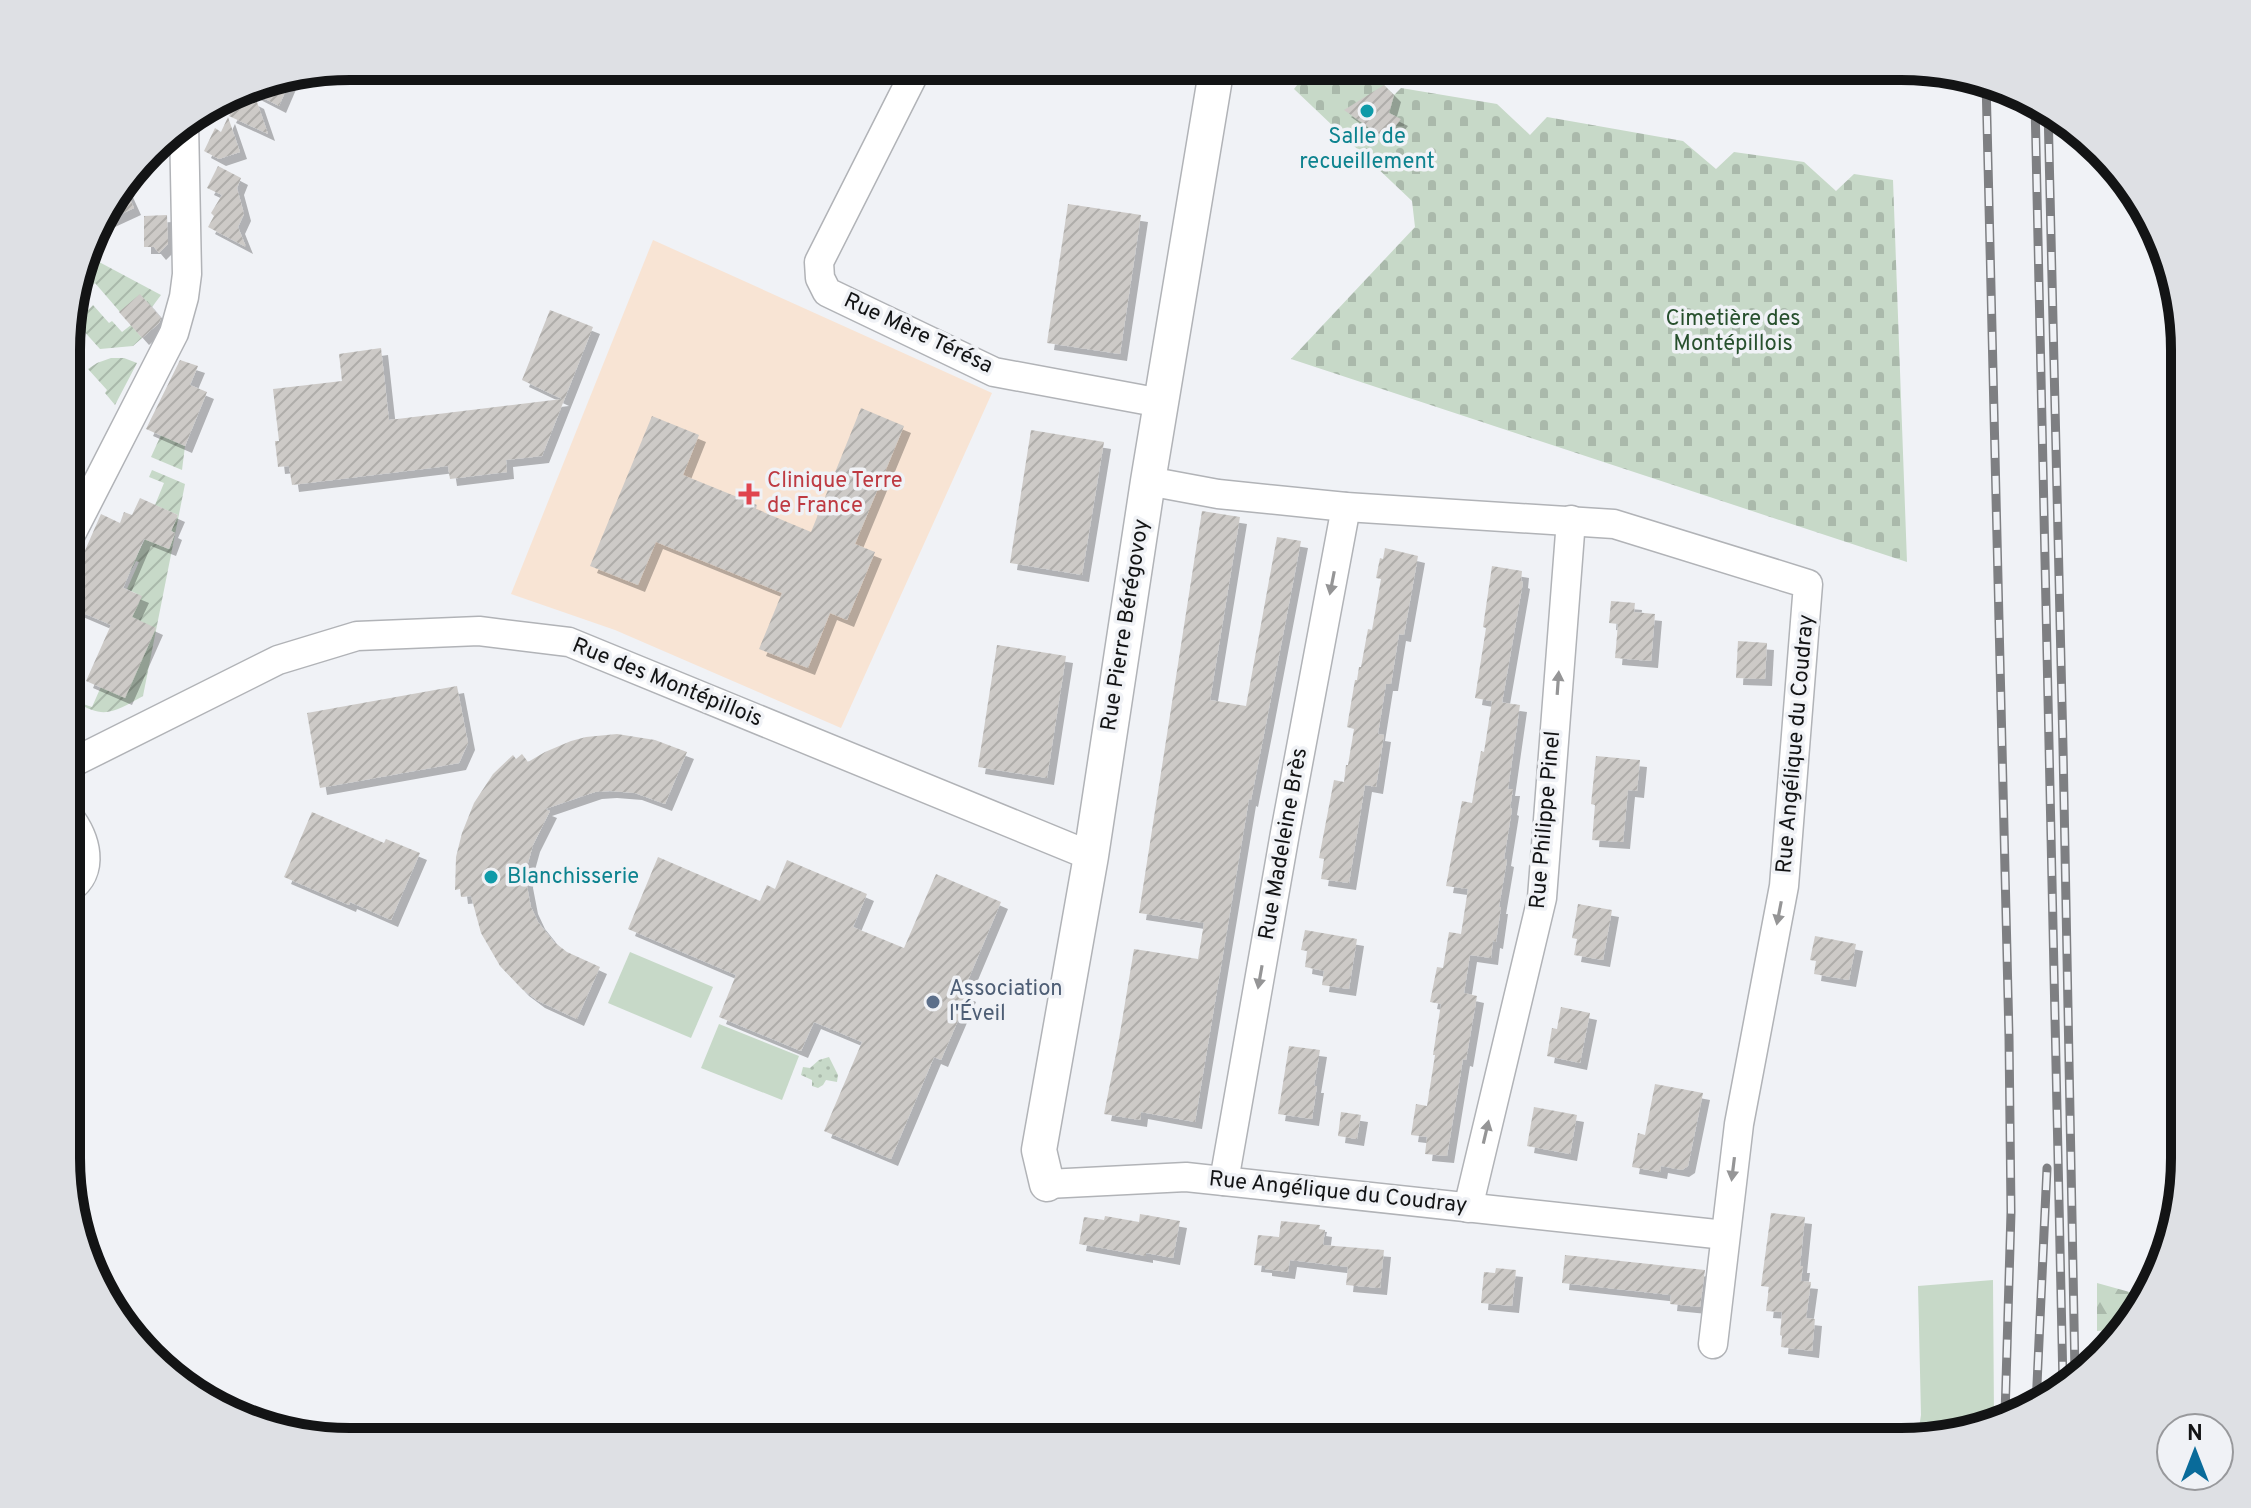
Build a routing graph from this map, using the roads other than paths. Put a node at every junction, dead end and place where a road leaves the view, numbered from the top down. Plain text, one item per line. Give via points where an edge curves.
1 (1215, 80) edge
2 (911, 81) edge
3 (184, 137) edge
4 (1161, 403) junction
5 (1148, 481) junction
6 (1346, 507) junction
7 (80, 517) edge
8 (1571, 520) junction
9 (80, 756) edge
10 (80, 832) edge
11 (1091, 856) junction
12 (80, 877) edge
13 (1224, 1181) junction
14 (1047, 1184) joint
15 (1468, 1208) junction
16 (1725, 1235) junction
17 (1713, 1344) dead end

1 - 4 street, Rue Pierre Bérégovoy
2 - 4 street, Rue Mère Térésa via 819,262 827,292 994,372
3 - 7 street via 184,297 174,333
4 - 5 street, Rue Pierre Bérégovoy
5 - 6 street, Rue Angélique du Coudray
5 - 11 street, Rue Pierre Bérégovoy
6 - 8 street, Rue Angélique du Coudray
6 -> 13 street, Rue Madeleine Brès
15 -> 8 street, Rue Philippe Pinel via 1542,898
8 -> 16 street, Rue Angélique du Coudray via 1614,524 1808,584 1784,886 1739,1124
9 - 11 street, Rue des Montépillois via 278,660 357,636 479,631 569,642
10 - 12 street via 86,866
11 - 14 street, Rue Pierre Bérégovoy via 1039,1150
13 - 14 street, Rue Angélique du Coudray via 1186,1177
13 - 15 street, Rue Angélique du Coudray
15 - 16 street, Rue Angélique du Coudray
16 - 17 street, Rue Angélique du Coudray

